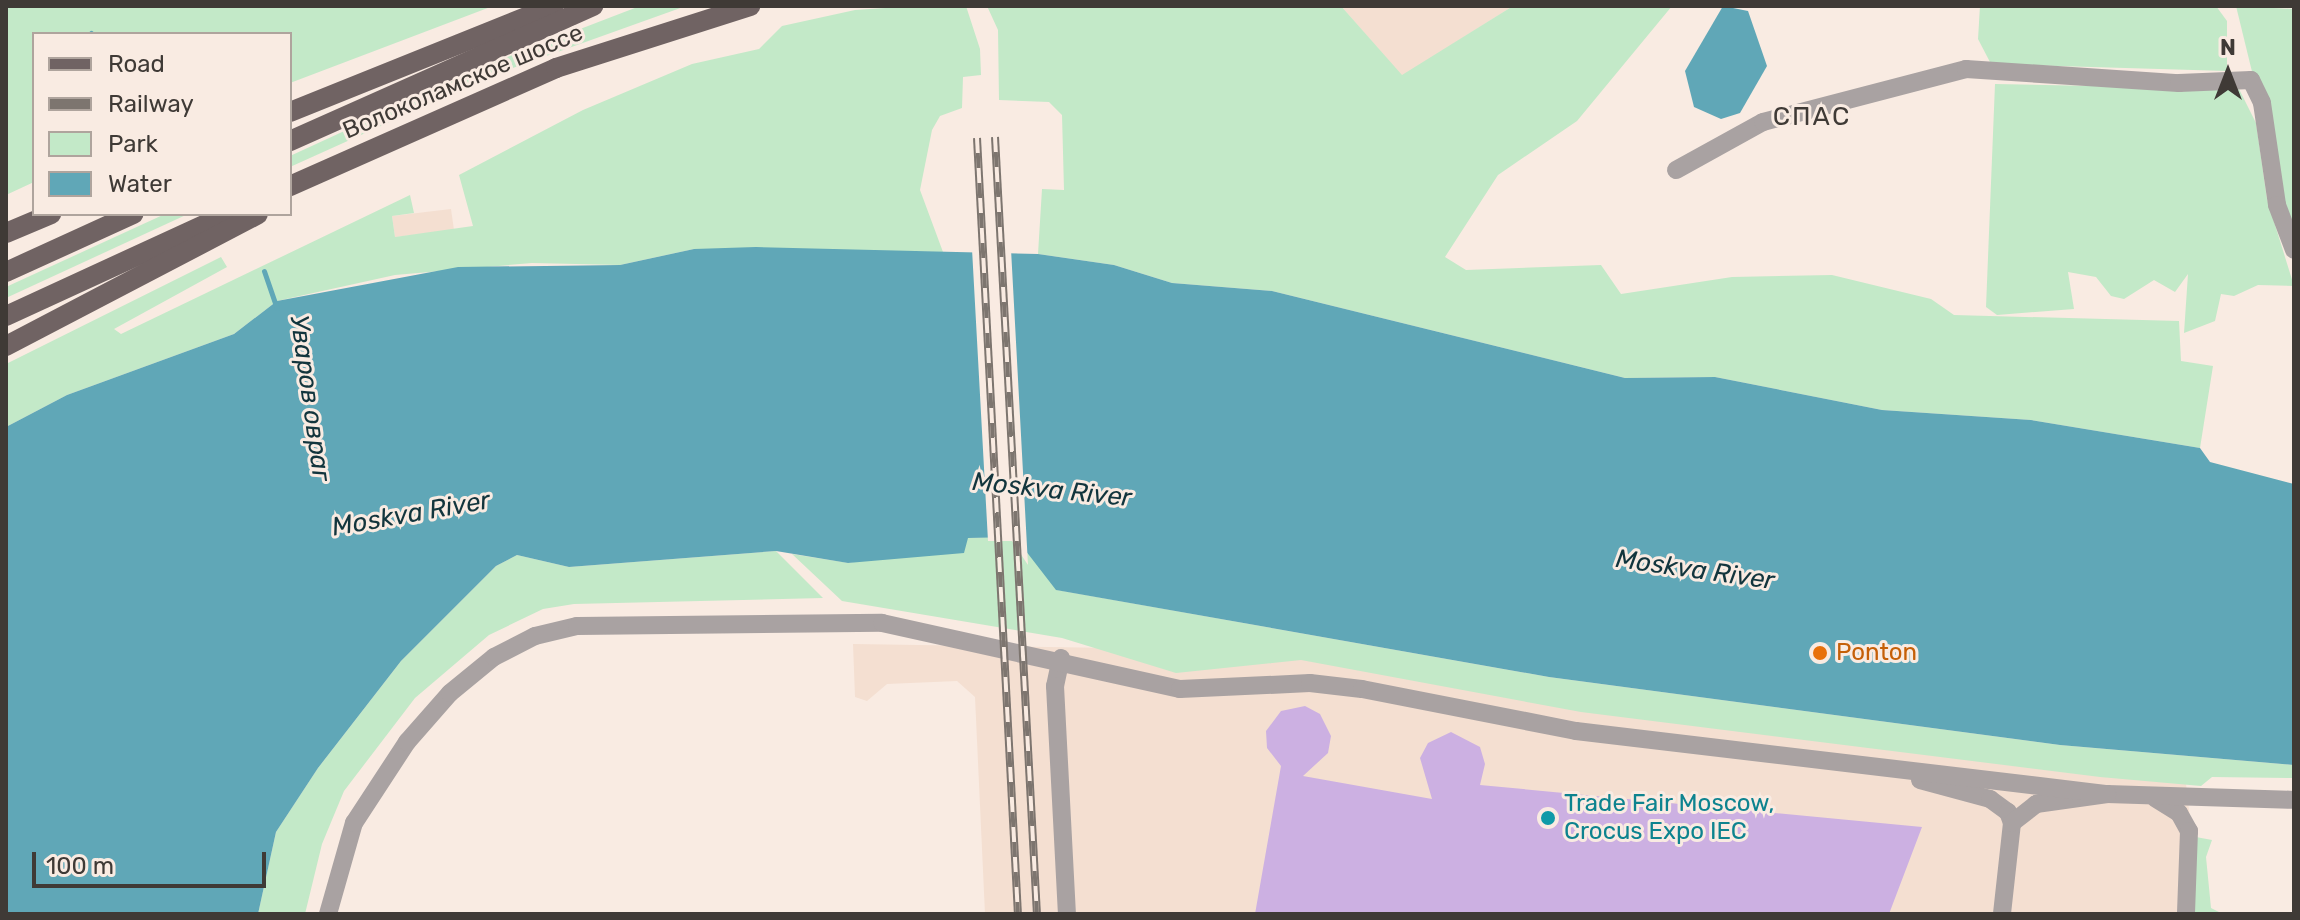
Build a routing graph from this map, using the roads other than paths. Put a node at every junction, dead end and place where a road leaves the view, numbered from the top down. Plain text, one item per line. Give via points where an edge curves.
1 (554, 6) edge
2 (593, 6) edge
3 (750, 6) edge
4 (292, 111) edge
5 (292, 140) edge
6 (1676, 170) dead end
7 (312, 176) junction
8 (292, 185) edge
9 (292, 191) edge
10 (46, 216) edge
11 (129, 216) edge
12 (224, 216) edge
13 (254, 216) edge
14 (6, 233) edge
15 (2294, 250) edge
16 (6, 272) edge
17 (6, 316) edge
18 (6, 346) edge
19 (1061, 658) junction
20 (1881, 765) junction
21 (2107, 794) junction
22 (2155, 798) junction
23 (2294, 800) edge
24 (2012, 823) junction
25 (328, 914) edge
26 (1067, 914) edge
27 (2002, 914) edge
28 (2186, 914) edge

1 - 4 main road, Волоколамское шоссе
2 - 5 main road, Волоколамское шоссе
3 - 7 main road, Волоколамское шоссе via 556,68
6 - 15 street via 1763,122 1966,69 2179,83 2251,80 2262,103 2277,205
7 - 8 main road, Волоколамское шоссе
7 - 9 main road
10 - 14 main road
11 - 16 main road
12 - 17 main road
13 - 18 main road
19 - 20 street via 1180,689 1310,683 1576,731
19 - 25 street via 882,623 824,620 627,622 535,636 494,657 450,693 377,780 354,823
19 - 26 street via 1055,686
20 - 21 street
20 - 24 street via 1990,799
21 - 22 street
21 - 24 street via 2036,804
22 - 23 street
22 - 28 street via 2179,813 2189,831
24 - 27 street

